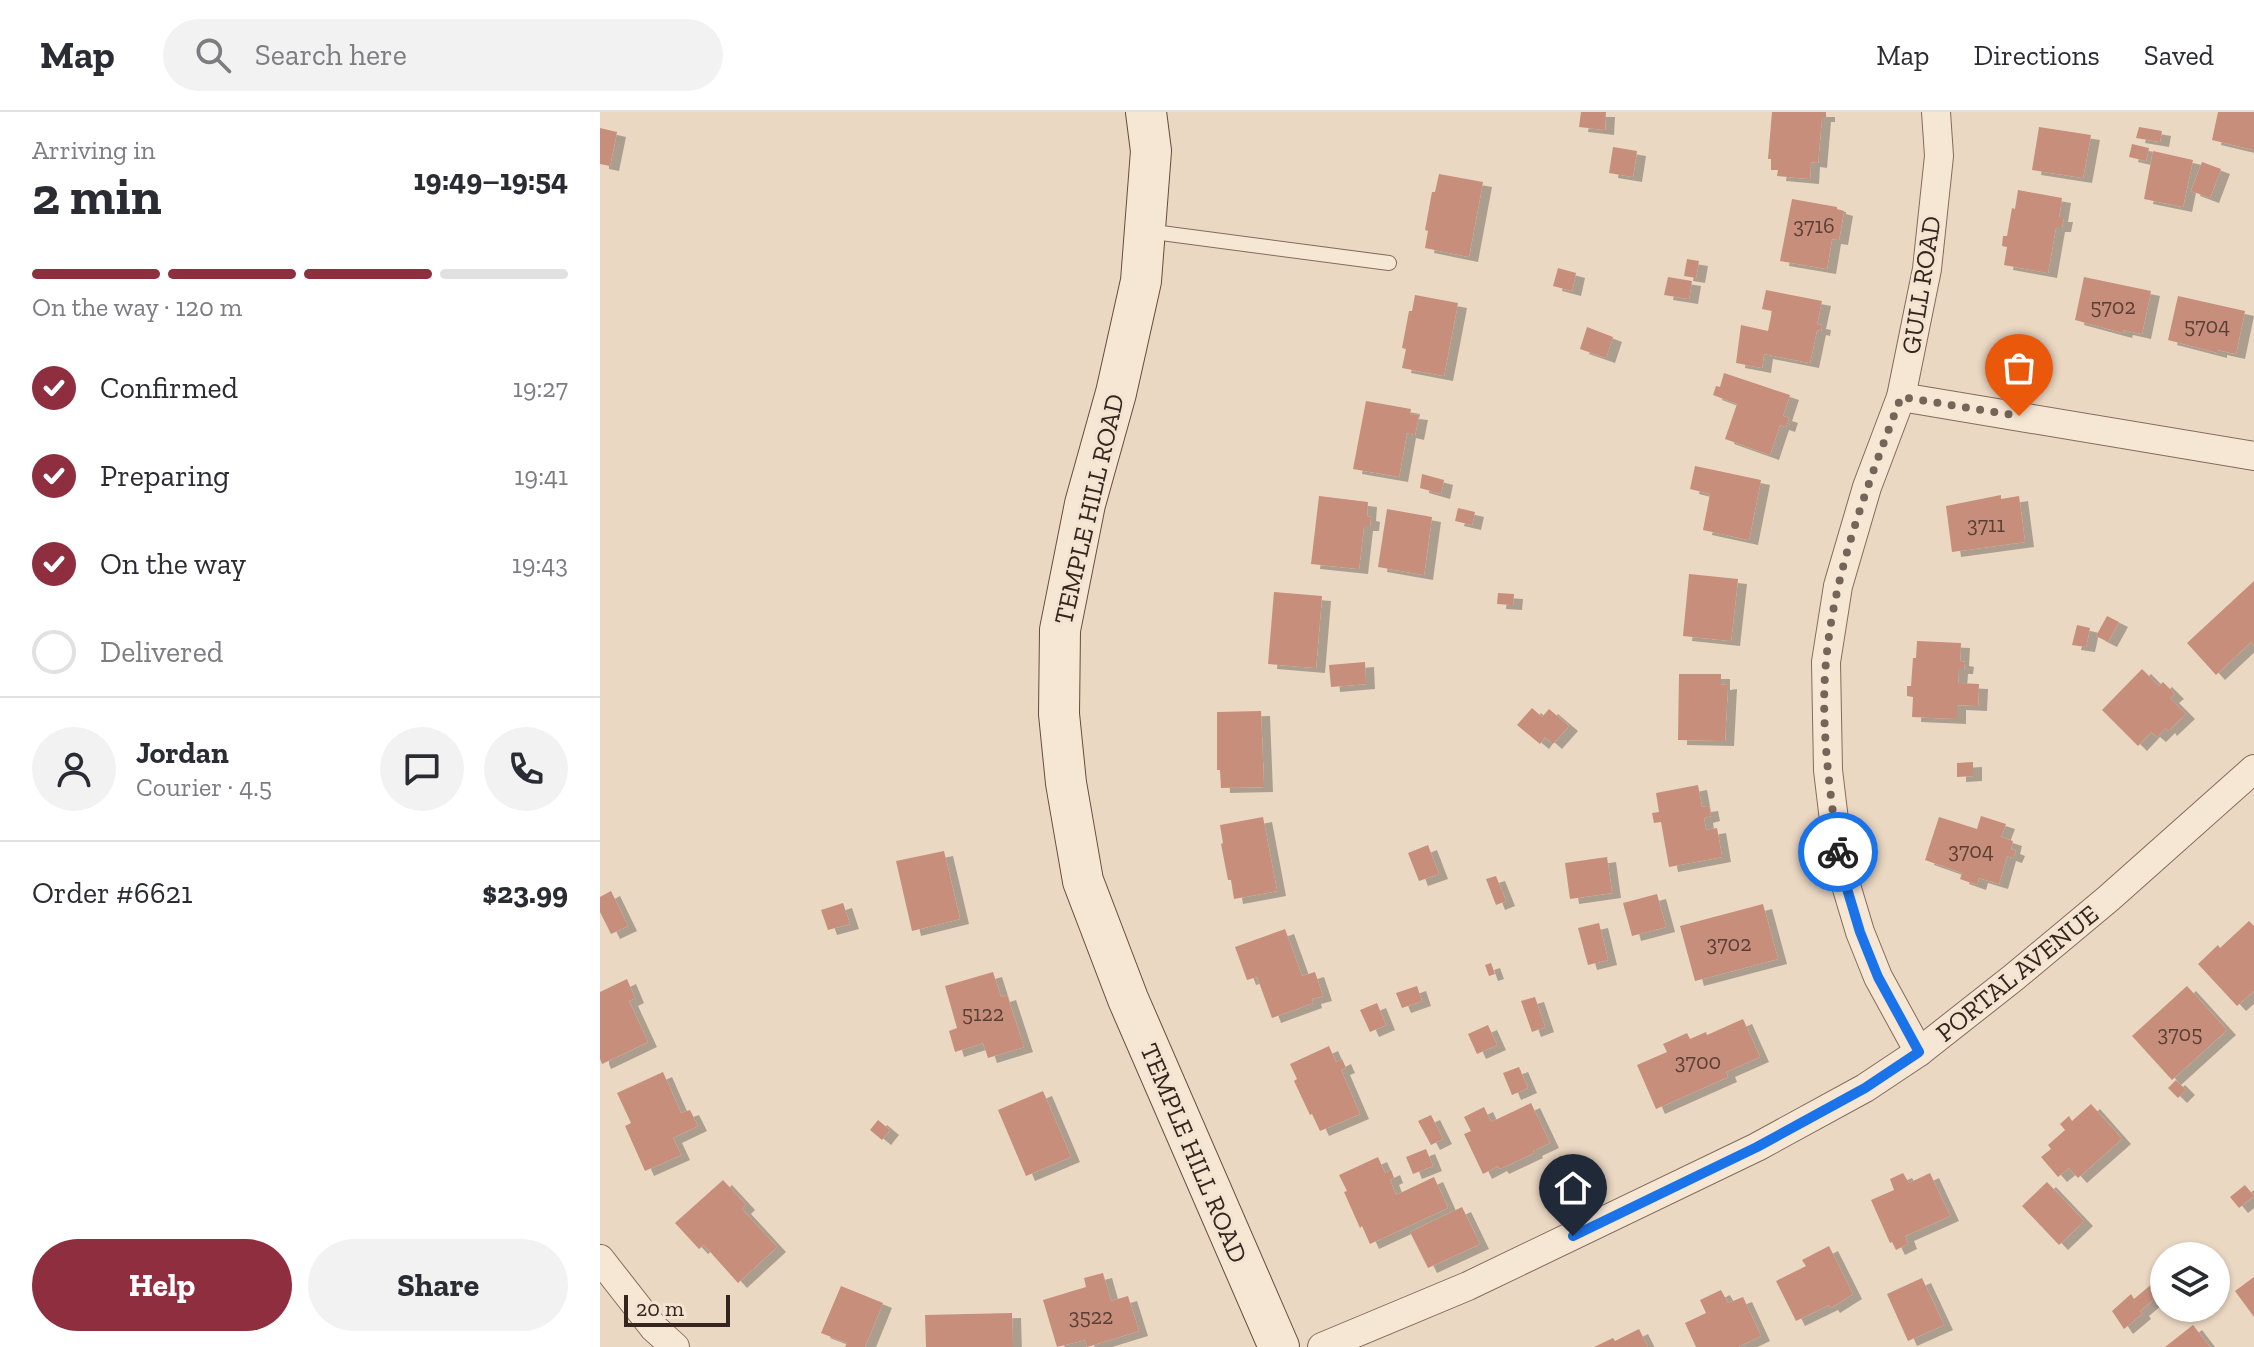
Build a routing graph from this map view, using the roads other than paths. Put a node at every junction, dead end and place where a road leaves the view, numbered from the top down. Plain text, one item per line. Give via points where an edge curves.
1 (1146, 112) edge
2 (1936, 112) edge
3 (1145, 231) junction
4 (1389, 263) dead end
5 (1901, 397) junction
6 (2254, 456) edge
7 (2254, 769) edge
8 (1919, 1052) junction
9 (600, 1259) edge
10 (675, 1347) edge
11 (1279, 1347) edge
12 (1322, 1347) edge

1 - 3 main road, TEMPLE HILL ROAD via 1151,151
2 - 5 street, GULL ROAD via 1939,156 1927,269
3 - 4 lane
3 - 11 main road, TEMPLE HILL ROAD via 1141,281 1085,504 1060,630 1059,714 1066,783 1083,881 1128,999
5 - 6 street
5 - 8 street, GULL ROAD via 1838,586 1825,704 1839,862 1878,977
7 - 8 street, PORTAL AVENUE via 2109,898
8 - 12 street, PORTAL AVENUE via 1757,1147 1468,1286
9 - 10 street

